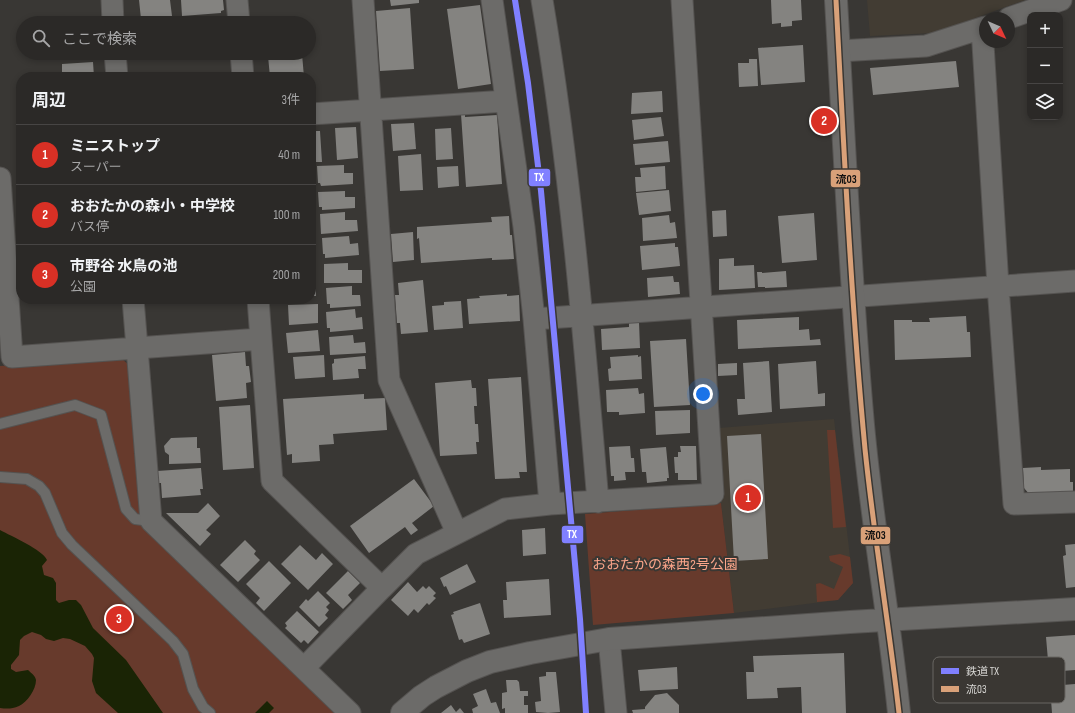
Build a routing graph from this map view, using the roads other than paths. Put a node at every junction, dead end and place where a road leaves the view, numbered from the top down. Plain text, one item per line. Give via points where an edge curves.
1 (112, 0) edge
2 (237, 0) edge
3 (363, 0) edge
4 (492, 0) edge
5 (542, 0) edge
6 (682, 0) edge
7 (836, 0) edge
8 (1061, 0) edge
9 (113, 16) edge
10 (238, 16) edge
11 (1015, 16) edge
12 (979, 29) edge
13 (985, 48) edge
14 (839, 51) junction
15 (116, 60) edge
16 (242, 60) edge
17 (117, 72) edge
18 (243, 72) edge
19 (506, 101) junction
20 (370, 110) junction
21 (316, 114) edge
22 (0, 178) edge
23 (1075, 281) edge
24 (998, 286) junction
25 (852, 296) junction
26 (133, 304) edge
27 (258, 304) edge
28 (701, 307) junction
29 (582, 316) junction
30 (534, 319) junction
31 (261, 339) junction
32 (137, 348) junction
33 (0, 424) edge
34 (0, 477) edge
35 (598, 502) junction
36 (1075, 502) edge
37 (550, 504) junction
38 (151, 521) junction
39 (457, 532) junction
40 (382, 588) junction
41 (1075, 609) edge
42 (888, 619) junction
43 (610, 639) junction
44 (304, 668) junction
45 (210, 713) edge
46 (350, 713) edge
47 (402, 713) edge
48 (616, 713) edge
49 (899, 713) edge

1 - 9 street
2 - 10 street
3 - 20 street
4 - 19 street
5 - 29 street via 568,186
6 - 28 street
7 - 14 street
8 - 11 street
12 - 14 street via 926,46
13 - 24 street
14 - 25 street
15 - 17 street
16 - 18 street
19 - 20 street
19 - 30 street
20 - 21 street
20 - 39 street via 389,380
22 - 32 street via 12,357
23 - 24 street
24 - 25 street
24 - 36 street via 1014,504
25 - 28 street
25 - 42 street via 862,415
26 - 32 street
27 - 31 street
28 - 29 street
28 - 35 street via 713,494
29 - 30 street
29 - 35 street
30 - 37 street
31 - 32 street
31 - 40 street via 272,481
32 - 38 street
33 - 38 lane via 75,405 101,415 126,509 135,519
34 - 45 lane via 27,479 39,486 45,493 62,533 72,545 173,641 183,654 193,689 203,707
35 - 37 street
37 - 39 street via 505,509
38 - 44 street
39 - 40 street via 416,554
40 - 44 street
41 - 42 street
42 - 43 street
42 - 49 street
43 - 47 street via 490,662 436,687
43 - 48 street
44 - 46 street

